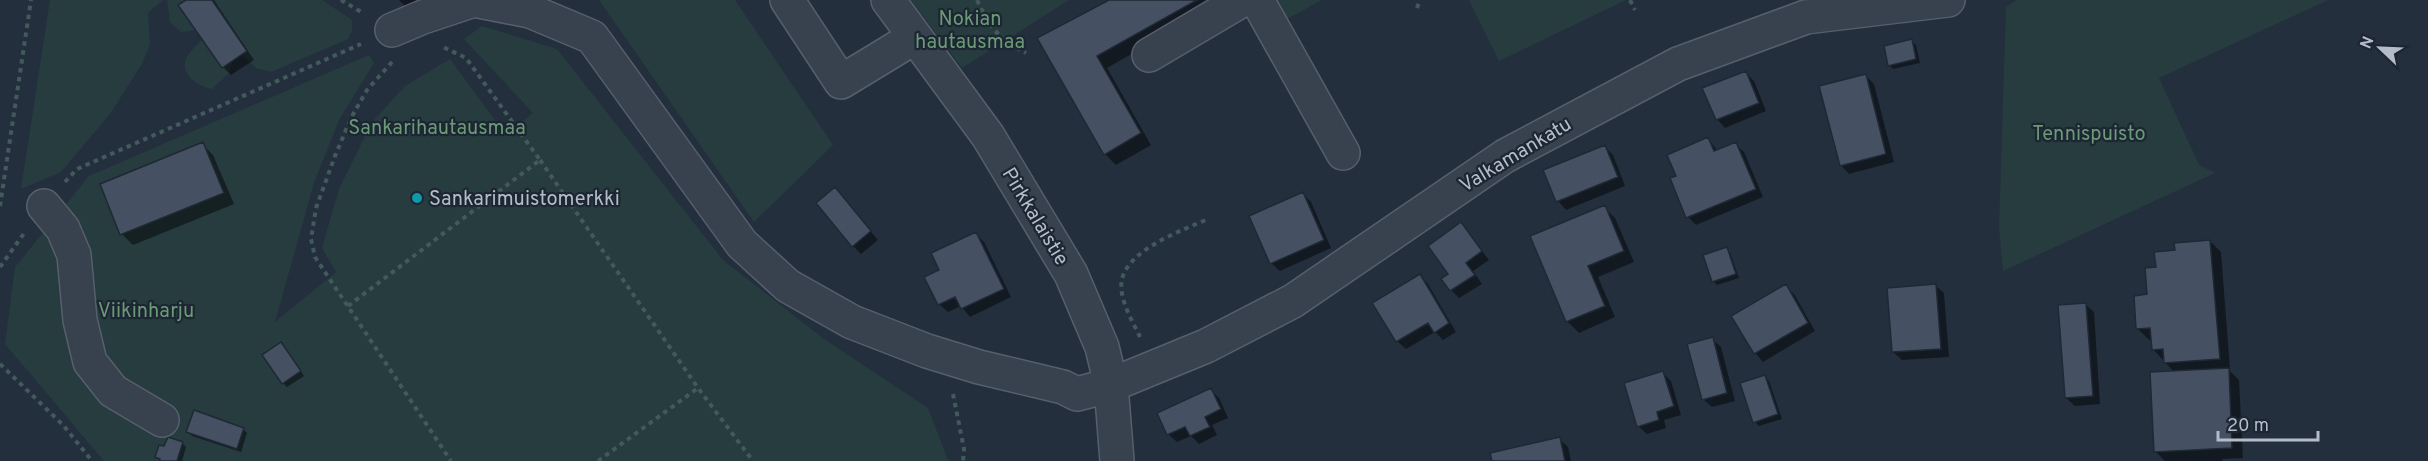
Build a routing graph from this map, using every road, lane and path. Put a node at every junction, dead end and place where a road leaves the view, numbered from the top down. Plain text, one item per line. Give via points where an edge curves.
1 (31, 0) edge
2 (787, 0) edge
3 (888, 0) edge
4 (977, 0) edge
5 (1242, 0) edge
6 (1257, 0) edge
7 (1420, 0) edge
8 (1630, 0) edge
9 (1948, 0) edge
10 (1417, 8) dead end
11 (1635, 10) dead end
12 (423, 17) junction
13 (915, 37) junction
14 (394, 44) junction
15 (1026, 53) dead end
16 (1149, 55) dead end
17 (1343, 153) dead end
18 (540, 159) junction
19 (0, 206) edge
20 (44, 206) junction
21 (1208, 219) dead end
22 (0, 267) edge
23 (348, 306) junction
24 (945, 356) junction
25 (0, 364) edge
26 (1155, 367) junction
27 (1111, 385) junction
28 (698, 388) junction
29 (162, 420) dead end
30 (92, 461) edge
31 (451, 461) edge
32 (598, 461) edge
33 (753, 461) edge
34 (963, 461) edge
35 (1117, 461) edge

1 - 19 path
2 - 13 street via 841,82
3 - 13 street, Pirkkalaistie
4 - 15 path via 1003,41
5 - 16 street
6 - 17 street
7 - 10 path
8 - 11 path
9 - 26 street, Valkamankatu via 1806,17 1678,64 1505,156 1293,301 1206,346
12 - 14 street, Valkamankatu
12 - 18 path via 428,42 452,49 465,58
12 - 24 street, Valkamankatu via 474,0 530,11 592,36 742,244 780,279 852,322
13 - 27 street, Pirkkalaistie via 988,136 1071,274 1102,347
14 - 20 path via 77,169
14 - 23 path via 351,118 316,208 311,239 315,257
18 - 23 path
18 - 28 path
20 - 22 path
20 - 29 street via 63,229 74,255 80,320 90,362 113,391
21 - 26 path via 1156,243 1129,263 1122,280 1128,310
23 - 31 path
24 - 27 street, Valkamankatu via 1077,394
24 - 34 path via 964,449
25 - 30 path via 63,425
26 - 27 street, Valkamankatu
27 - 35 street, Pirkkalaistie
28 - 32 path
28 - 33 path

